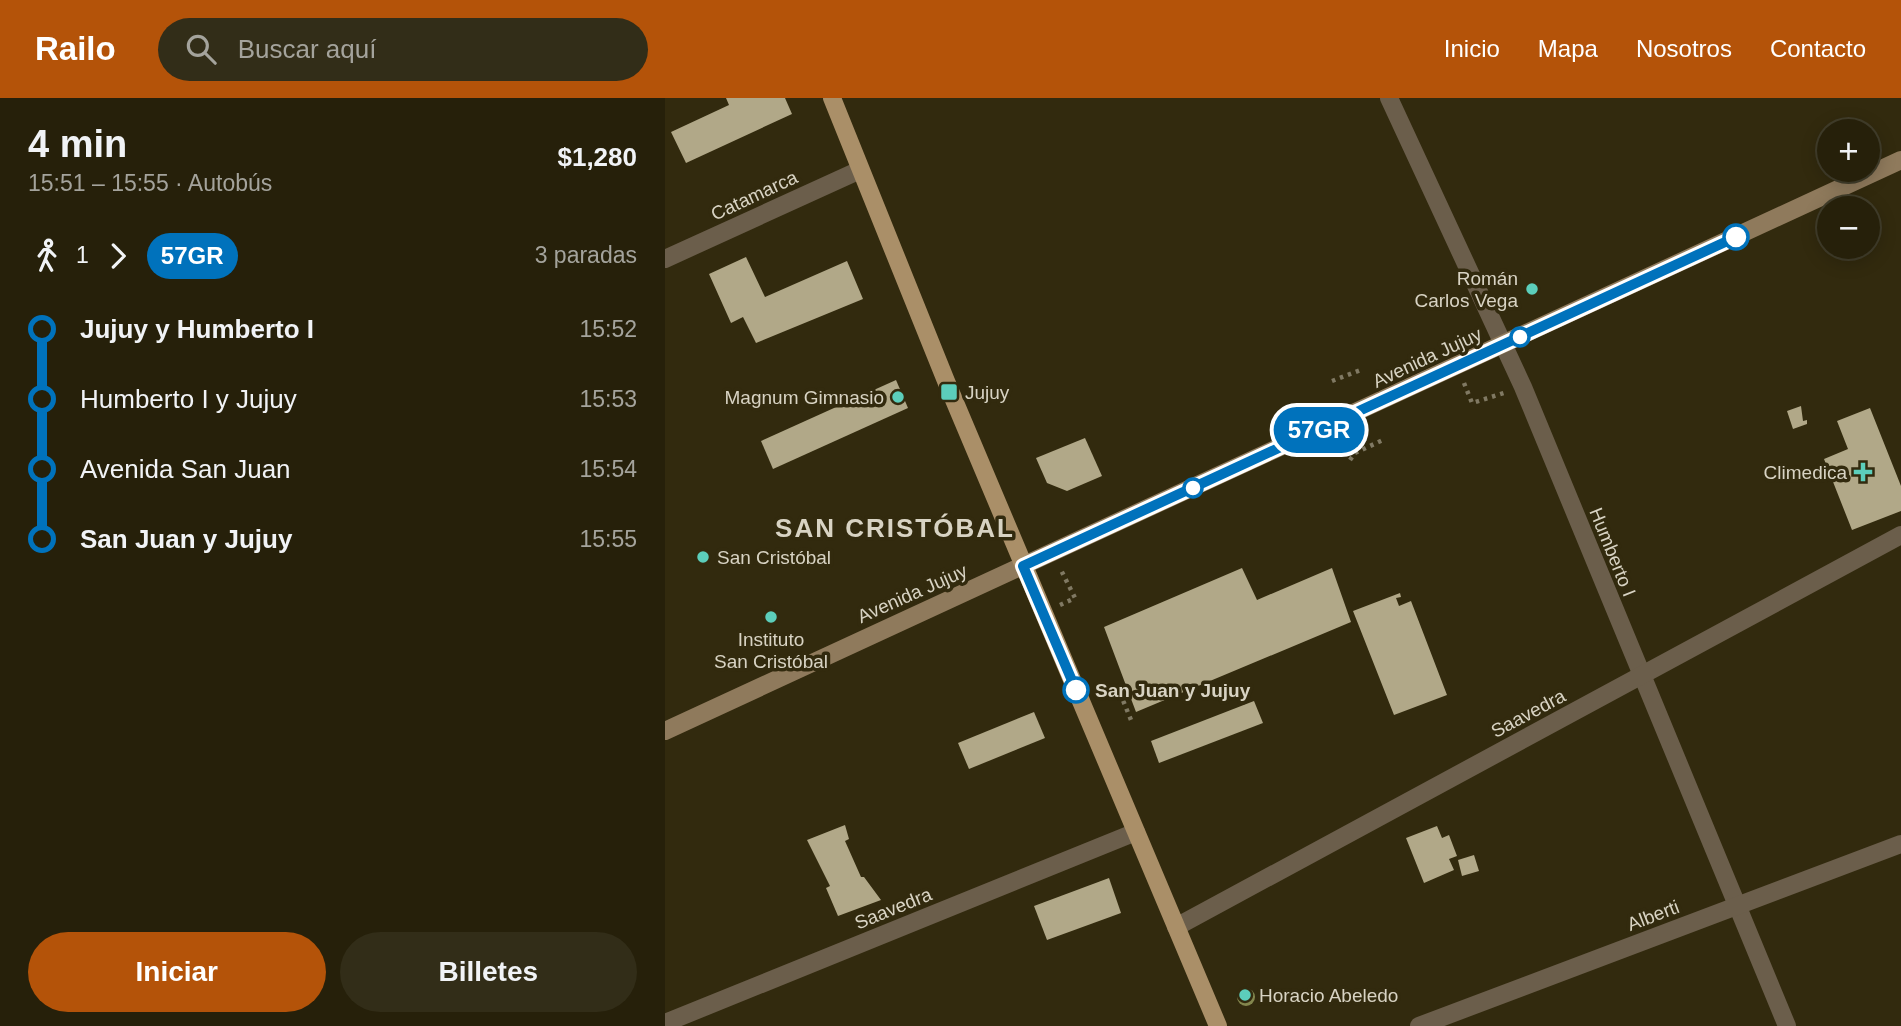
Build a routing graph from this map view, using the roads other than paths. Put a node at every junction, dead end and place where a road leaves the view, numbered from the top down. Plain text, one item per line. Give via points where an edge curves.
1 (832, 98) edge
2 (1389, 98) edge
3 (1901, 160) edge
4 (860, 170) junction
5 (665, 259) edge
6 (1505, 344) junction
7 (1901, 535) edge
8 (1023, 566) junction
9 (1641, 676) junction
10 (665, 731) edge
11 (1136, 832) junction
12 (1901, 844) edge
13 (1737, 906) junction
14 (1176, 927) junction
15 (665, 1023) edge
16 (1217, 1026) edge
17 (1419, 1026) edge
18 (1787, 1026) edge

1 - 4 main road
2 - 6 street, Humberto I
3 - 6 main road, Avenida Jujuy
4 - 5 street, Catamarca
4 - 8 main road
6 - 8 main road, Avenida Jujuy
6 - 9 street, Humberto I
7 - 9 street, Saavedra
8 - 10 main road, Avenida Jujuy
8 - 11 main road
9 - 13 street, Humberto I
9 - 14 street, Saavedra
11 - 14 main road
11 - 15 street, Saavedra
12 - 13 street, Alberti
13 - 17 street, Alberti
13 - 18 street, Humberto I
14 - 16 main road

